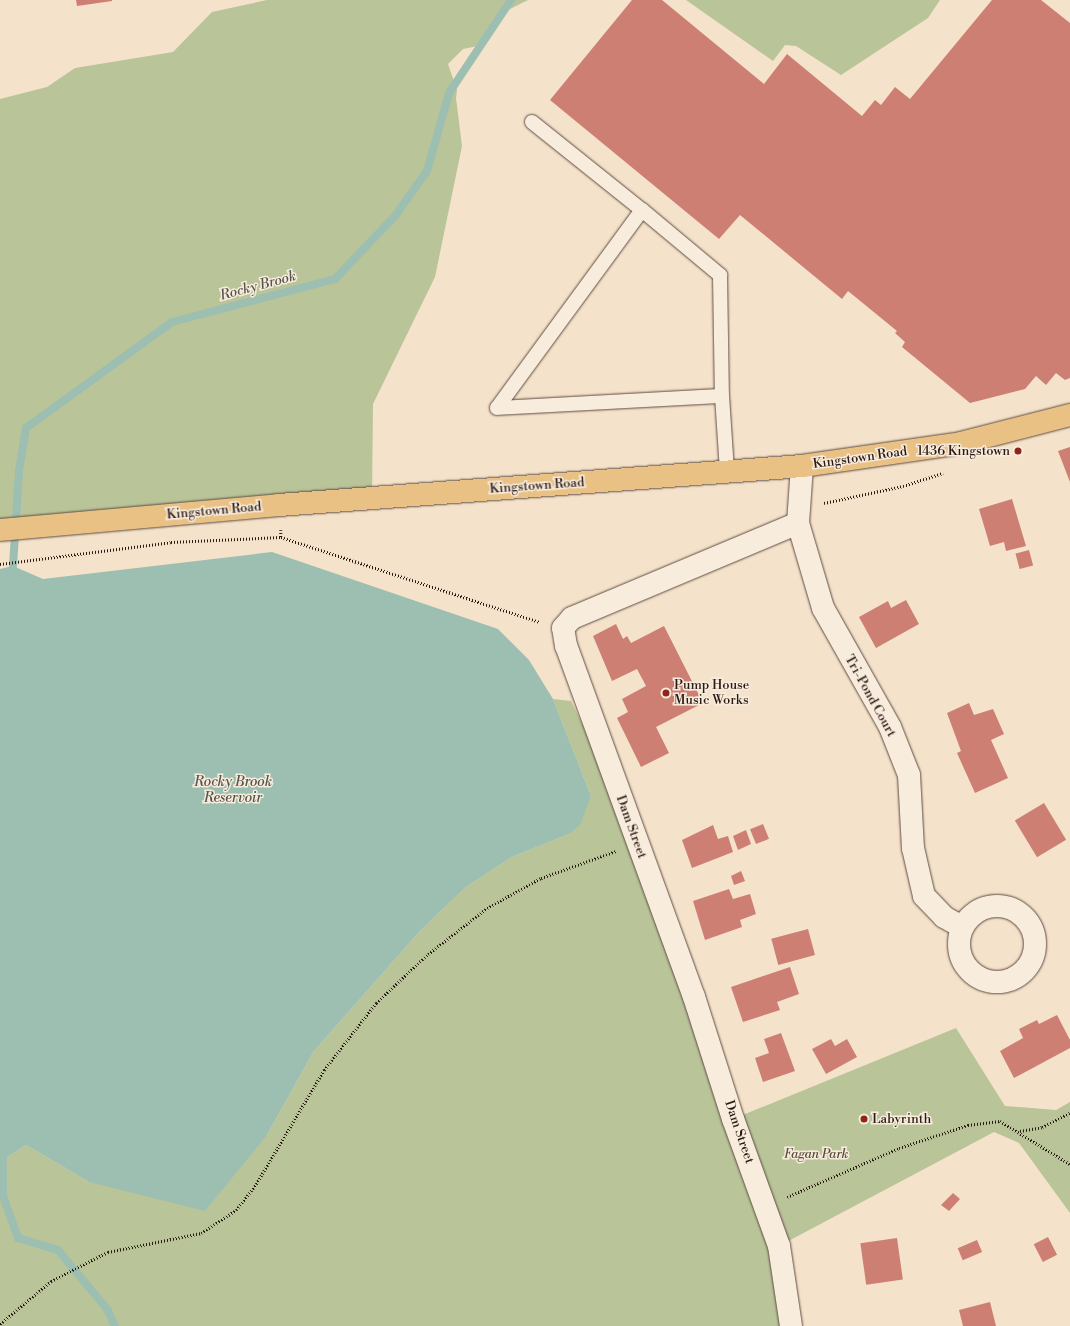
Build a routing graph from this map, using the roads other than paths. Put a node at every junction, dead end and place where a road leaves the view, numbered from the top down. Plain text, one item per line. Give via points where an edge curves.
1 (532, 122) dead end
2 (642, 210) junction
3 (722, 396) junction
4 (1070, 415) edge
5 (802, 466) junction
6 (727, 472) junction
7 (798, 523) junction
8 (0, 530) edge
9 (962, 927) dead end
10 (791, 1326) edge

1 - 2 lane
2 - 3 lane via 720,275
2 - 3 lane via 497,408
3 - 6 lane
4 - 5 main road, Kingstown Road via 961,443
5 - 6 main road, Kingstown Road
5 - 7 street
6 - 8 main road, Kingstown Road via 279,505
7 - 9 street, Tri-Pond Court via 823,608 858,675 890,727 909,775 914,848 924,896 944,917
7 - 10 street, Dam Street via 572,618 563,628 566,646 694,997 779,1246

